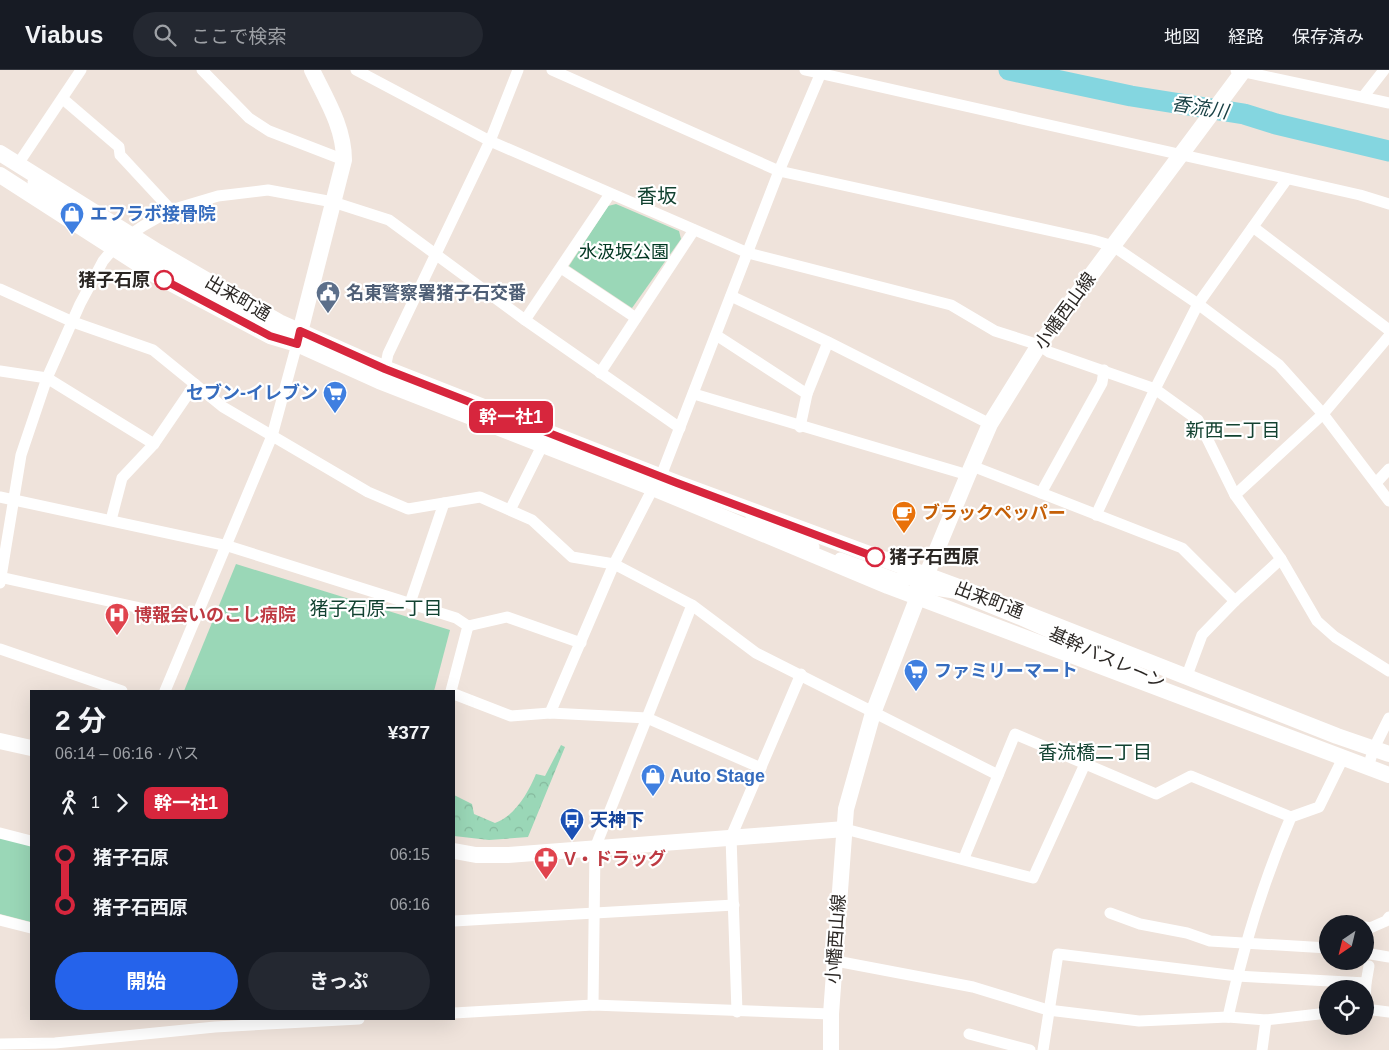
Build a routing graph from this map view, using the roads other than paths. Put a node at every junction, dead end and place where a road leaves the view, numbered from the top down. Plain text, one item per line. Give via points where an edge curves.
1 (81, 70) edge
2 (202, 70) edge
3 (312, 70) edge
4 (356, 70) edge
5 (518, 70) edge
6 (552, 70) edge
7 (805, 70) edge
8 (1384, 70) edge
9 (1240, 73) edge
10 (820, 75) junction
11 (1363, 97) junction
12 (63, 99) junction
13 (1389, 103) edge
14 (490, 141) junction
15 (0, 153) edge
16 (1180, 156) junction
17 (0, 157) edge
18 (344, 160) junction
19 (18, 164) junction
20 (779, 171) junction
21 (0, 175) edge
22 (1288, 180) junction
23 (610, 194) junction
24 (333, 202) junction
25 (1389, 204) edge
26 (171, 210) junction
27 (1253, 227) junction
28 (694, 230) junction
29 (122, 241) junction
30 (1113, 246) junction
31 (748, 254) junction
32 (434, 255) junction
33 (561, 268) junction
34 (0, 289) edge
35 (731, 296) junction
36 (1198, 304) junction
37 (636, 318) junction
38 (525, 320) junction
39 (72, 322) junction
40 (1389, 330) edge
41 (716, 335) junction
42 (1389, 336) edge
43 (299, 338) junction
44 (828, 342) junction
45 (1039, 345) junction
46 (385, 369) junction
47 (1104, 370) junction
48 (0, 371) edge
49 (600, 373) junction
50 (47, 378) junction
51 (196, 384) junction
52 (1155, 389) junction
53 (694, 394) junction
54 (807, 394) junction
55 (1323, 414) junction
56 (990, 424) junction
57 (800, 427) junction
58 (680, 428) junction
59 (272, 436) junction
60 (154, 444) junction
61 (542, 446) junction
62 (1389, 469) edge
63 (970, 470) junction
64 (656, 482) junction
65 (1376, 483) junction
66 (1041, 493) junction
67 (1235, 494) junction
68 (0, 497) edge
69 (14, 500) junction
70 (1389, 501) edge
71 (444, 503) junction
72 (510, 510) junction
73 (1096, 515) junction
74 (111, 520) junction
75 (228, 546) junction
76 (1280, 560) junction
77 (614, 564) junction
78 (0, 577) edge
79 (0, 583) edge
80 (923, 586) junction
81 (1235, 601) junction
82 (410, 603) junction
83 (692, 604) junction
84 (195, 620) junction
85 (468, 626) junction
86 (581, 643) junction
87 (0, 649) edge
88 (1389, 671) edge
89 (801, 674) junction
90 (1186, 678) junction
91 (119, 690) edge
92 (165, 690) edge
93 (453, 690) edge
94 (455, 693) edge
95 (550, 713) junction
96 (873, 713) junction
97 (647, 718) junction
98 (1389, 718) edge
99 (0, 741) edge
100 (30, 748) edge
101 (1382, 751) edge
102 (1343, 758) junction
103 (1085, 764) junction
104 (1368, 767) junction
105 (761, 768) junction
106 (998, 775) junction
107 (1389, 775) edge
108 (1291, 817) junction
109 (845, 829) junction
110 (0, 833) edge
111 (731, 837) junction
112 (30, 841) edge
113 (595, 848) junction
114 (455, 851) edge
115 (964, 858) junction
116 (734, 905) junction
117 (595, 913) junction
118 (1110, 913) dead end
119 (1389, 917) edge
120 (0, 920) edge
121 (455, 922) edge
122 (1374, 926) edge
123 (30, 928) edge
124 (1246, 943) junction
125 (1319, 947) edge
126 (1374, 954) edge
127 (1389, 957) edge
128 (836, 962) junction
129 (1237, 976) junction
130 (1319, 980) edge
131 (593, 1006) junction
132 (1048, 1010) junction
133 (1374, 1010) edge
134 (737, 1012) junction
135 (1389, 1012) edge
136 (455, 1013) edge
137 (831, 1014) junction
138 (1319, 1014) edge
139 (1228, 1017) junction
140 (323, 1020) edge
141 (1266, 1020) junction
142 (216, 1023) edge
143 (969, 1034) dead end
144 (0, 1044) edge
145 (54, 1046) edge
146 (831, 1050) edge
147 (1030, 1050) edge
148 (1043, 1050) edge
149 (1262, 1050) edge

1 - 12 street
2 - 18 street via 249,118 269,131
3 - 18 main road via 338,124 344,144
4 - 14 street
5 - 14 street
6 - 20 street
7 - 10 street
8 - 11 street
9 - 11 street
9 - 16 main road, 小幡西山線
10 - 16 street
10 - 20 street
11 - 13 street
12 - 19 street
12 - 26 street via 119,147 120,155
14 - 23 street
14 - 32 street
15 - 19 main road, 出来町通
16 - 22 street
16 - 30 main road, 小幡西山線
17 - 29 street
18 - 24 main road
19 - 29 main road, 出来町通
20 - 30 street
20 - 31 street
21 - 29 main road, 出来町通 via 85,231
22 - 25 street
22 - 27 street
23 - 28 street
23 - 33 street
24 - 26 street via 268,190 218,196
24 - 32 street via 389,220
24 - 43 main road
26 - 29 street
27 - 36 street
27 - 40 street
28 - 31 street
28 - 37 street
29 - 39 street via 103,261
29 - 43 main road, 出来町通 via 158,252 279,322
29 - 43 main road, 出来町通 via 157,276 261,331
30 - 36 street
30 - 45 main road, 小幡西山線
31 - 35 street
31 - 45 street via 951,305 995,331
32 - 38 street
32 - 46 street via 388,354
33 - 37 street
33 - 38 street
34 - 39 street
35 - 41 street
35 - 44 street
36 - 52 street
36 - 55 street via 1279,365
37 - 49 street
38 - 49 street
39 - 50 street
39 - 51 street via 153,350
41 - 53 street
41 - 54 street
42 - 55 street
43 - 46 main road, 出来町通
43 - 59 street
43 - 61 main road, 出来町通 via 379,381
44 - 54 street
44 - 56 street
45 - 47 street via 1049,352
45 - 56 main road, 小幡西山線
46 - 64 main road, 出来町通
47 - 52 street
47 - 66 street via 1102,383
48 - 50 street
49 - 58 street
50 - 60 street
50 - 69 street via 21,455
51 - 59 street via 223,407
51 - 60 street
52 - 67 street via 1198,420
52 - 73 street
53 - 57 street
53 - 58 street
54 - 57 street
55 - 65 street
55 - 67 street
56 - 63 main road, 小幡西山線
57 - 63 street
58 - 64 street
59 - 71 street via 368,492 408,509
59 - 75 street
60 - 74 street via 122,478
61 - 64 main road, 出来町通
61 - 72 street
62 - 65 street
63 - 66 street
63 - 80 main road, 小幡西山線
64 - 77 street
64 - 80 main road, 出来町通 via 677,483
64 - 80 main road, 出来町通 via 888,586
65 - 70 street
66 - 73 street
67 - 76 street
68 - 69 street
69 - 74 street
69 - 78 street
71 - 72 street via 480,498
71 - 82 street
72 - 77 street via 532,520 572,557
73 - 81 street via 1182,548
74 - 75 street
75 - 82 street
75 - 84 street
76 - 81 street
76 - 88 street via 1317,621 1335,637
77 - 83 street
77 - 86 street
78 - 79 street
78 - 84 street
80 - 90 main road, 出来町通 via 956,586
80 - 96 main road, 小幡西山線
80 - 102 main road, 出来町通 via 1209,706
81 - 90 street via 1202,635
82 - 85 street via 456,618
83 - 89 street via 756,653
83 - 97 street
84 - 92 street
85 - 86 street via 508,617
85 - 93 street
86 - 95 street
87 - 91 street
89 - 96 street
89 - 105 street
90 - 101 main road, 出来町通
94 - 95 street via 511,716
95 - 97 street
96 - 106 street
96 - 109 main road, 小幡西山線 via 846,809
97 - 105 street
97 - 113 street
98 - 101 street
99 - 100 main road
101 - 104 street
102 - 104 main road, 出来町通
102 - 108 street via 1319,807
103 - 106 street via 1015,734
103 - 108 street via 1156,794 1191,776
103 - 115 street via 1033,878
104 - 107 main road, 出来町通
105 - 111 street
106 - 115 street
108 - 124 street via 1269,870
109 - 111 main road
109 - 115 street
109 - 128 main road, 小幡西山線
110 - 112 street
111 - 113 main road
111 - 116 street
113 - 114 main road via 508,855
113 - 117 street
116 - 117 street
116 - 134 street
117 - 121 street
117 - 131 street
118 - 124 street via 1159,930 1187,933 1210,941
119 - 122 street via 1386,922
120 - 123 street
124 - 125 street
124 - 129 street
126 - 127 street
128 - 132 street via 973,987
128 - 137 main road, 小幡西山線
129 - 130 street
129 - 132 street via 1058,954
129 - 139 street
131 - 134 street
131 - 136 street
132 - 139 street via 1139,1021
132 - 148 street
133 - 135 street
134 - 137 street
137 - 146 main road, 小幡西山線
138 - 141 street
139 - 141 street
140 - 142 street
141 - 149 street
142 - 145 street
143 - 147 street
144 - 145 street

